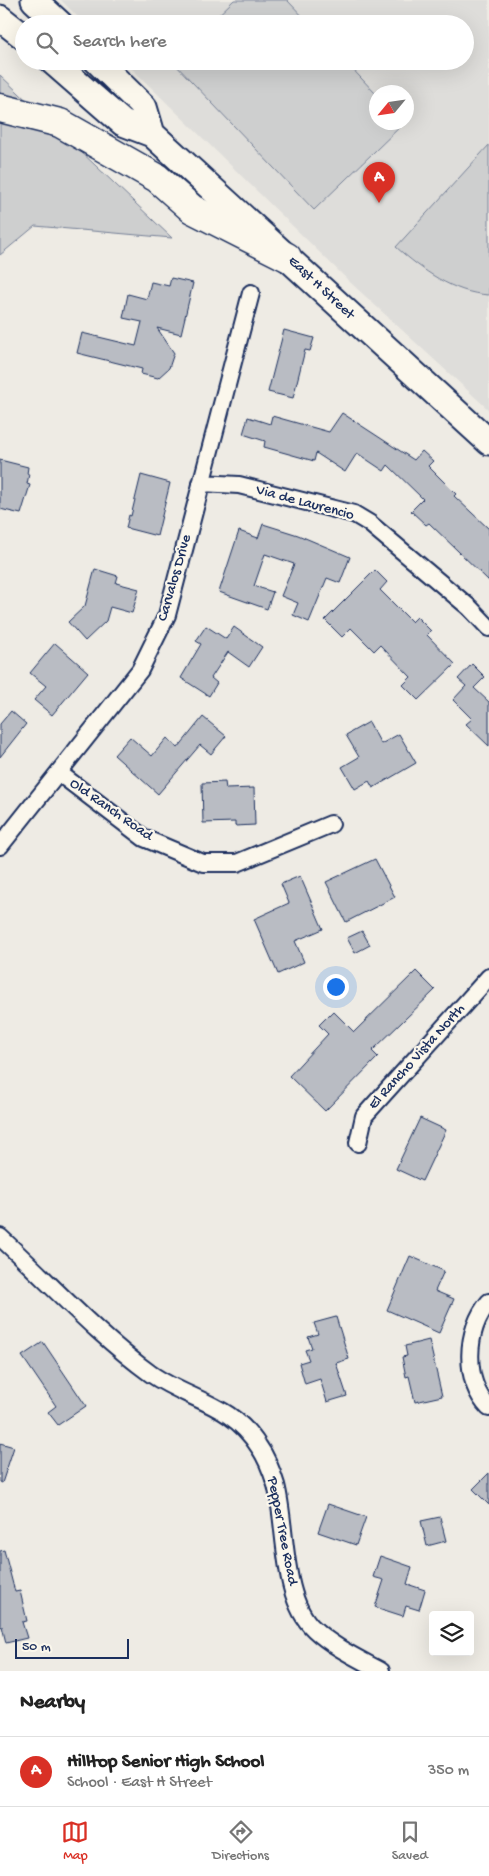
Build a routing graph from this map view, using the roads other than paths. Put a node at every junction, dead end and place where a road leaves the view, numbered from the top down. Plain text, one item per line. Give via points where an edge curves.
1 (34, 0) edge
2 (50, 15) edge
3 (0, 18) edge
4 (15, 30) edge
5 (62, 70) edge
6 (106, 70) edge
7 (0, 108) edge
8 (152, 134) junction
9 (287, 257) junction
10 (251, 293) dead end
11 (489, 442) edge
12 (201, 483) junction
13 (489, 628) edge
14 (59, 774) junction
15 (331, 824) dead end
16 (0, 846) edge
17 (489, 977) edge
18 (358, 1143) dead end
19 (1, 1238) edge
20 (489, 1302) edge
21 (489, 1408) edge
22 (381, 1671) edge

1 - 2 main road
3 - 4 main road
5 - 8 main road, East H Street via 123,123
6 - 8 main road via 144,106
7 - 9 highway via 60,123 157,178 192,209
8 - 9 main road, East H Street
9 - 11 main road, East H Street
10 - 12 street, Carvalos Drive
12 - 13 street, Via de Laurencio via 239,485 354,514 470,608
12 - 14 street, Carvalos Drive via 167,614 140,670
14 - 15 street, Old Ranch Road via 144,838 203,863 237,863
14 - 16 street, Carvalos Drive
17 - 18 street, El Rancho Vista North via 364,1116
19 - 22 street, Pepper Tree Road via 138,1364 170,1386 228,1414 248,1432 268,1463 276,1486 290,1577 295,1599 305,1617 312,1628
20 - 21 street via 476,1322 470,1348 474,1378

